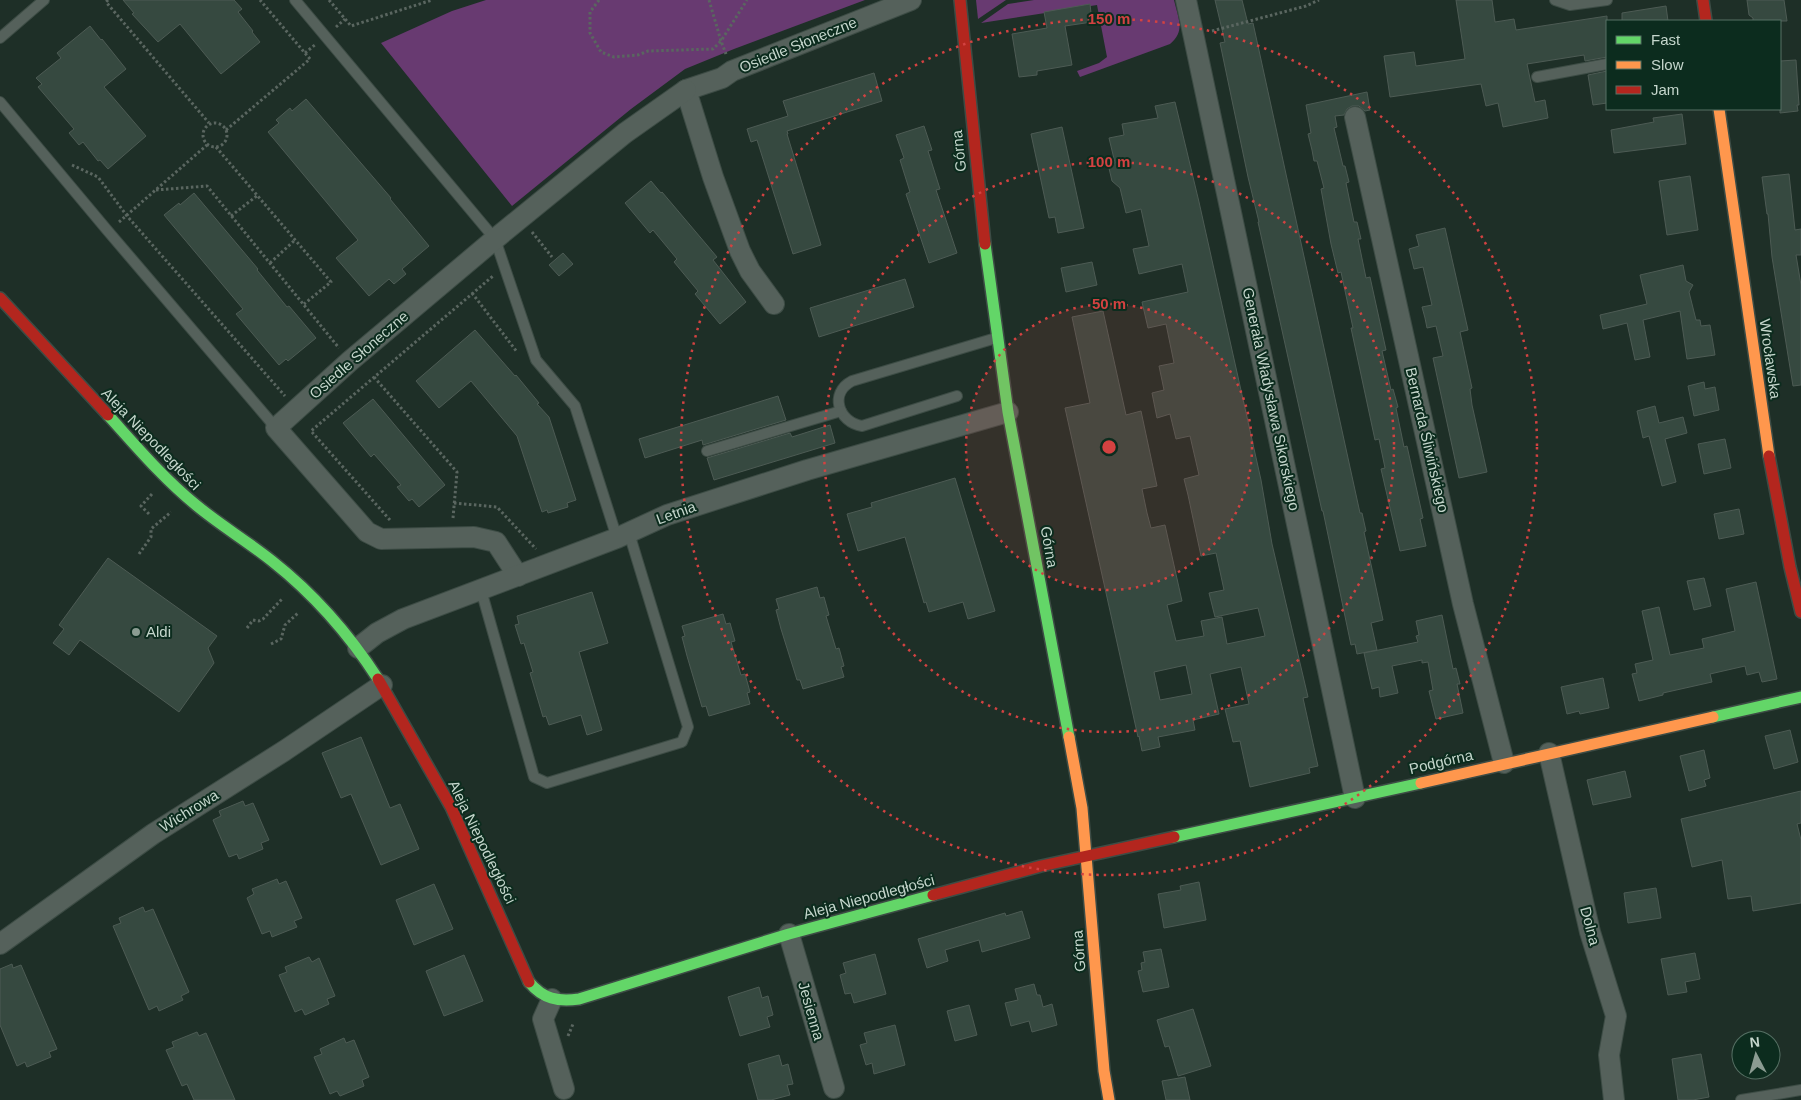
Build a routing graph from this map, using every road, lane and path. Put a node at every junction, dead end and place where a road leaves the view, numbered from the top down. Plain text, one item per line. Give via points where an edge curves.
1 (44, 0) edge
2 (108, 0) edge
3 (260, 0) edge
4 (295, 0) edge
5 (329, 0) edge
6 (432, 0) edge
7 (599, 0) edge
8 (709, 0) edge
9 (748, 0) edge
10 (911, 0) edge
11 (960, 0) edge
12 (1186, 0) edge
13 (1319, 0) edge
14 (1555, 0) edge
15 (1607, 0) edge
16 (1703, 0) edge
17 (1706, 20) edge
18 (1194, 36) junction
19 (0, 38) edge
20 (721, 41) junction
21 (1606, 64) edge
22 (732, 71) junction
23 (1537, 77) dead end
24 (686, 90) junction
25 (0, 102) edge
26 (1719, 110) edge
27 (1355, 117) dead end
28 (209, 123) junction
29 (226, 130) junction
30 (207, 145) junction
31 (216, 147) junction
32 (40, 151) junction
33 (156, 190) junction
34 (258, 195) junction
35 (127, 216) junction
36 (231, 216) junction
37 (107, 230) junction
38 (531, 231) dead end
39 (295, 240) junction
40 (499, 248) junction
41 (552, 257) dead end
42 (270, 263) junction
43 (472, 294) junction
44 (0, 298) edge
45 (304, 304) junction
46 (774, 304) dead end
47 (997, 337) junction
48 (519, 354) dead end
49 (350, 361) junction
50 (374, 377) junction
51 (957, 396) dead end
52 (297, 410) junction
53 (841, 411) junction
54 (1008, 412) junction
55 (276, 428) junction
56 (707, 451) dead end
57 (454, 503) junction
58 (141, 506) dead end
59 (174, 510) dead end
60 (149, 514) dead end
61 (452, 521) dead end
62 (396, 526) dead end
63 (623, 535) junction
64 (539, 552) dead end
65 (139, 554) dead end
66 (518, 576) junction
67 (481, 590) junction
68 (284, 593) dead end
69 (300, 612) dead end
70 (1801, 612) edge
71 (247, 628) dead end
72 (271, 644) dead end
73 (358, 648) junction
74 (382, 684) junction
75 (1801, 697) edge
76 (1549, 753) junction
77 (1504, 762) junction
78 (1355, 798) junction
79 (1087, 855) junction
80 (789, 934) junction
81 (0, 944) edge
82 (552, 1000) junction
83 (834, 1088) dead end
84 (564, 1089) dead end
85 (1801, 1090) edge
86 (1109, 1100) edge
87 (1614, 1100) edge
88 (1741, 1100) edge

1 - 19 lane
2 - 28 path via 106,2
3 - 29 path via 310,59
4 - 40 lane
5 - 6 path via 351,26
7 - 20 path via 590,12 590,33 601,52 614,57 648,51 713,49
8 - 20 path
9 - 20 path
10 - 22 street, Osiedle Słoneczne
11 - 47 street, Górna via 979,196
12 - 18 street, Generała Władysława Sikorskiego
13 - 18 path
14 - 15 lane via 1570,5
16 - 17 street
18 - 78 street, Generała Władysława Sikorskiego
20 - 22 path
21 - 23 lane
22 - 24 street, Osiedle Słoneczne via 722,78
24 - 40 street, Osiedle Słoneczne via 625,133
24 - 46 street via 740,251
25 - 32 lane
26 - 70 street, Wrocławska via 1773,483
27 - 77 street, Bernarda Śliwińskiego via 1461,595
28 - 29 path via 220,123
28 - 30 path via 202,136
29 - 31 path via 226,139
30 - 31 path
30 - 33 path
31 - 34 path
32 - 35 path via 98,177
32 - 37 lane
33 - 35 path
33 - 36 path via 206,186
34 - 36 path
34 - 39 path
35 - 37 path
35 - 52 path
36 - 42 path
37 - 55 lane
38 - 41 path
39 - 42 path
39 - 45 path via 331,282
40 - 43 path via 495,274
40 - 49 street, Osiedle Słoneczne
40 - 63 lane via 536,360 575,406
42 - 45 path
43 - 48 path
43 - 50 path
44 - 73 street, Aleja Niepodległości via 166,479 294,579 330,614
45 - 49 path
47 - 53 lane via 852,381 841,390
47 - 54 street, Górna
49 - 52 street, Osiedle Słoneczne
50 - 57 path via 457,472
50 - 62 path via 311,431
51 - 53 lane via 862,426 848,422
52 - 55 street, Osiedle Słoneczne
53 - 56 lane
54 - 63 street, Letnia via 788,476 667,515
54 - 79 street, Górna via 1082,808
55 - 66 street via 368,532 382,539 451,536 496,542
57 - 61 path
57 - 64 path via 497,507
58 - 60 path
59 - 65 path via 151,529 151,537
63 - 66 street, Letnia
63 - 67 lane via 688,727 682,742 547,783 534,777
66 - 67 street, Letnia
67 - 73 street, Letnia via 403,620 377,633
68 - 71 path via 263,619 259,622 253,620
69 - 72 path via 285,625 281,639
73 - 74 street, Aleja Niepodległości
74 - 81 street, Wichrowa via 153,834
74 - 82 street, Aleja Niepodległości via 466,838 525,975 535,989
75 - 76 street, Podgórna
76 - 77 street, Podgórna
76 - 87 street, Dolna via 1590,932 1616,1016 1609,1055
77 - 78 street, Podgórna
78 - 79 street, Podgórna
79 - 80 street, Aleja Niepodległości
79 - 86 street, Górna via 1103,1062
80 - 82 street, Aleja Niepodległości via 579,999
80 - 83 street, Jesienna
82 - 84 street via 543,1019
85 - 88 lane

